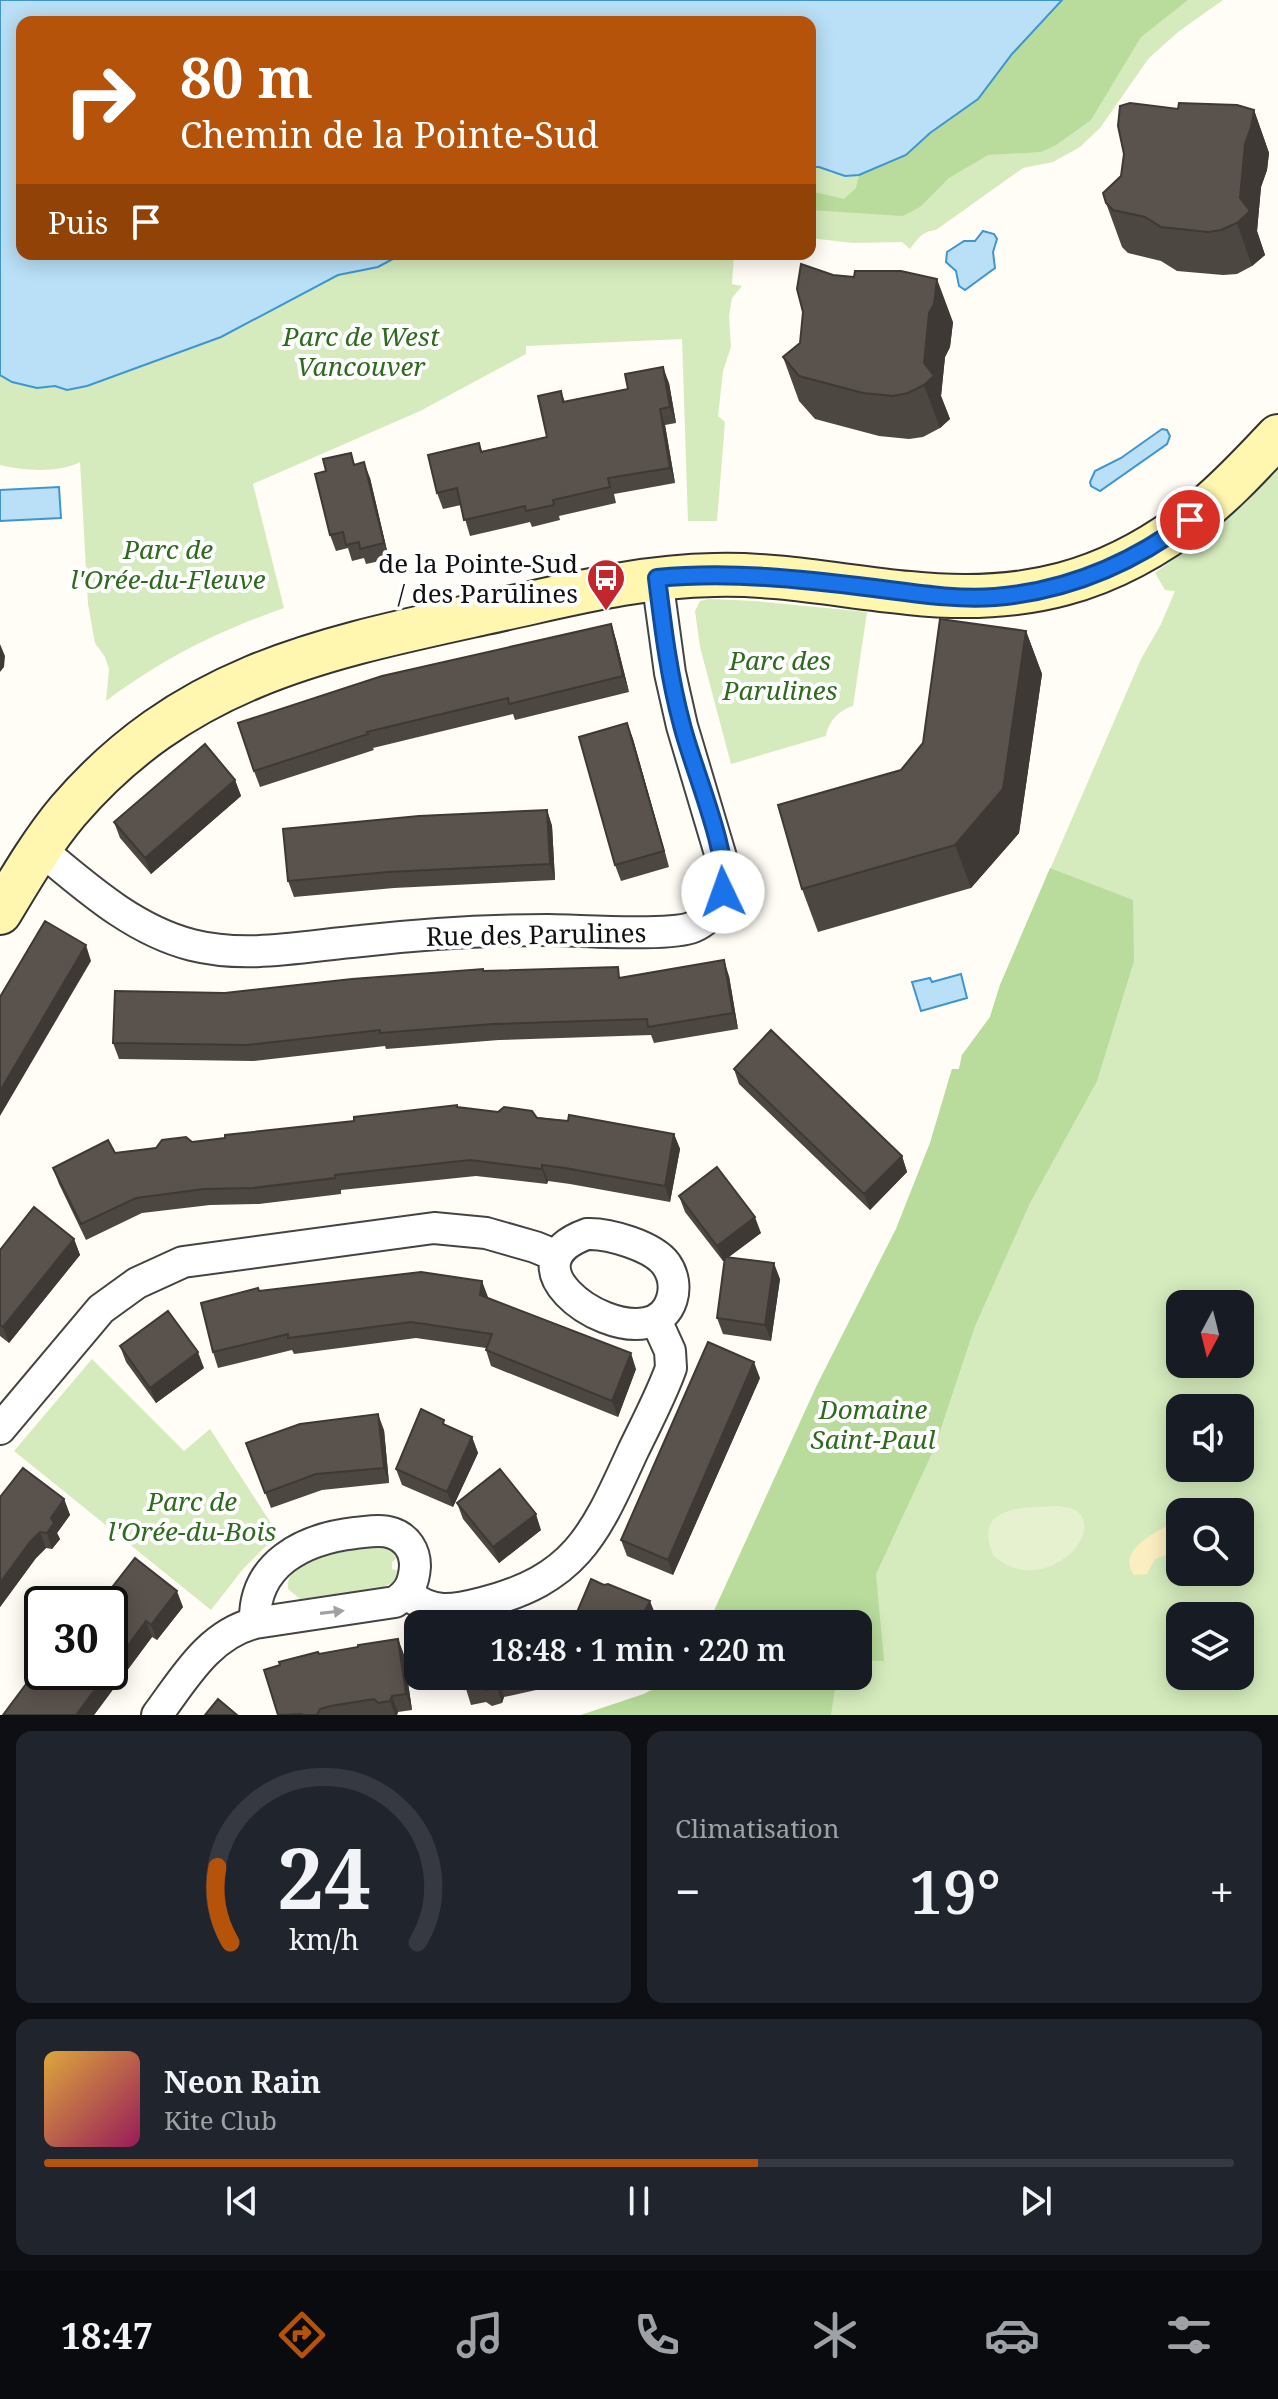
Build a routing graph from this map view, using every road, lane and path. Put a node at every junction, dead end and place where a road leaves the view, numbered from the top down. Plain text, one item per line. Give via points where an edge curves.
1 (1278, 436) edge
2 (657, 578) junction
3 (40, 849) junction
4 (0, 913) edge
5 (557, 1256) junction
6 (656, 1320) junction
7 (5, 1412) edge
8 (407, 1594) junction
9 (255, 1623) junction
10 (157, 1715) edge

1 - 2 street via 1203,510 1164,538 1093,575 1037,591 956,597 751,575
2 - 3 street via 409,630 243,679 126,754 76,802
2 - 3 street, Rue des Parulines via 682,726 724,867 719,901 691,928 465,932 267,951 216,949 143,926
3 - 4 street
5 - 6 street via 558,1281 577,1303 626,1323
5 - 6 street via 575,1238 597,1234 656,1256 670,1271 673,1293 665,1314
5 - 7 street via 486,1233 434,1228 183,1262 137,1283 101,1309
6 - 8 street via 670,1351 671,1368 606,1510 584,1545 543,1581 484,1602 438,1609
9 -> 8 street via 382,1606
8 - 9 street via 415,1558 402,1537 389,1532 348,1534 306,1545 278,1564 257,1594
9 - 10 street via 211,1646

